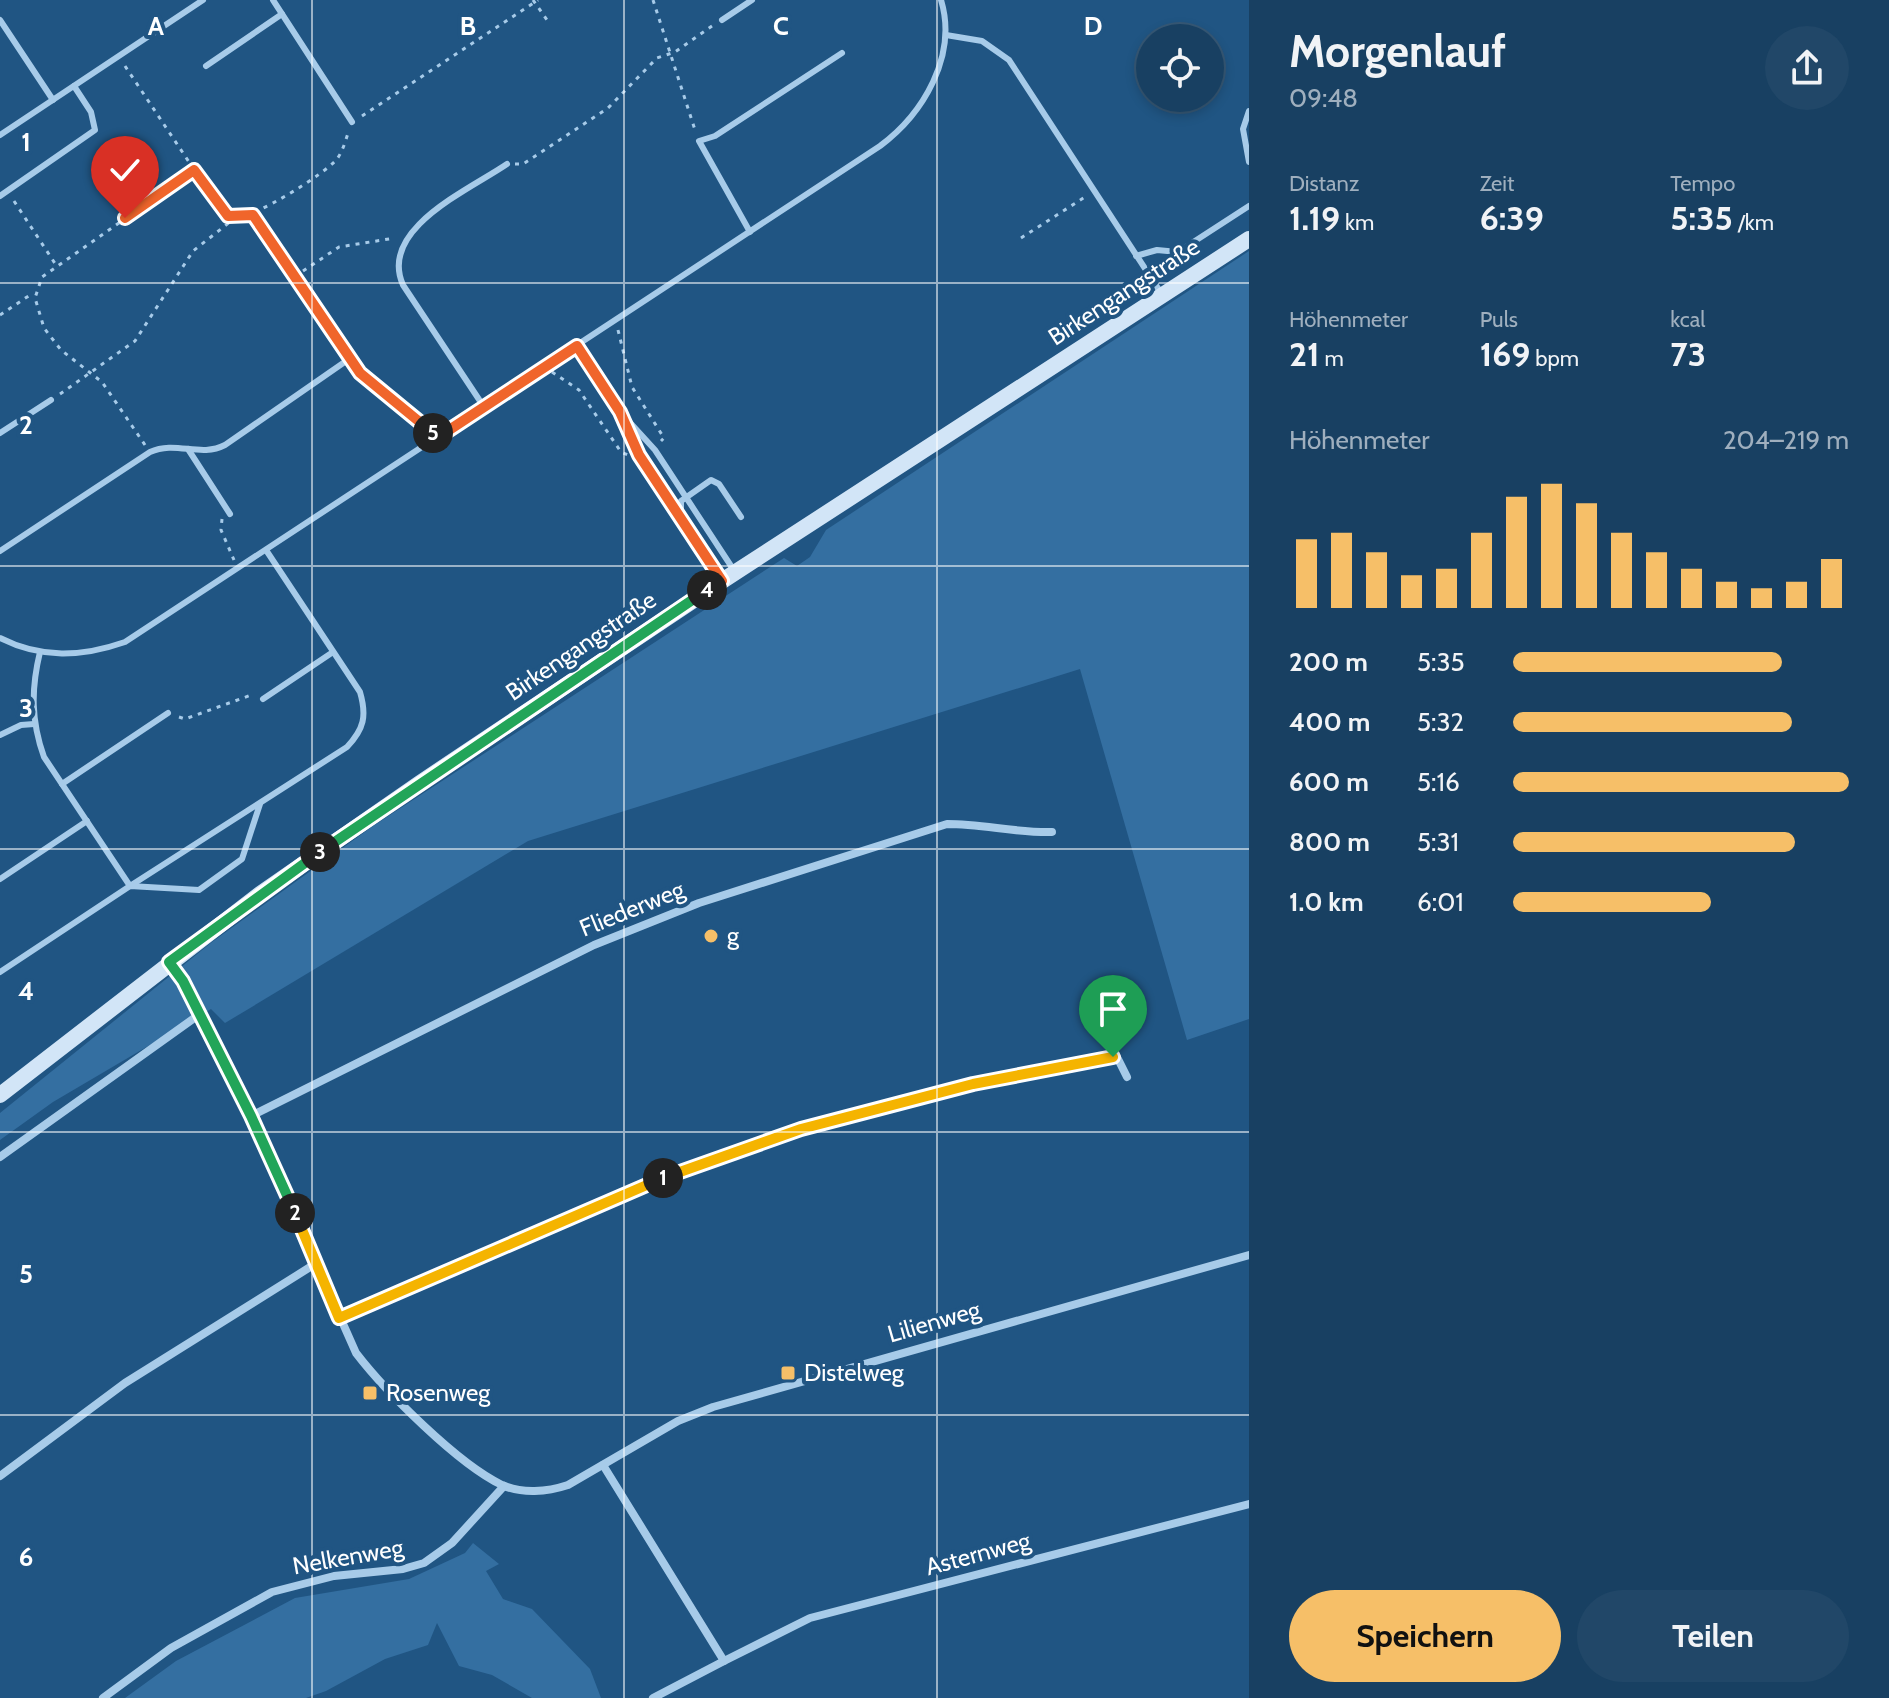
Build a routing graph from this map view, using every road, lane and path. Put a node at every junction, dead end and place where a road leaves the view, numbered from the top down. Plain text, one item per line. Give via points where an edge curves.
1 (203, 0) edge
2 (273, 0) edge
3 (653, 0) edge
4 (752, 0) edge
5 (941, 0) edge
6 (535, 1) edge
7 (282, 14) junction
8 (0, 20) edge
9 (547, 20) dead end
10 (722, 20) joint
11 (8, 31) junction
12 (946, 35) junction
13 (0, 36) edge
14 (842, 53) dead end
15 (669, 54) junction
16 (118, 57) junction
17 (206, 66) dead end
18 (74, 86) junction
19 (53, 100) junction
20 (1249, 111) edge
21 (352, 122) junction
22 (0, 135) edge
23 (699, 141) junction
24 (1249, 162) edge
25 (507, 164) joint
26 (194, 170) junction
27 (7, 191) junction
28 (1094, 191) junction
29 (0, 196) edge
30 (1249, 206) edge
31 (253, 215) junction
32 (235, 218) junction
33 (750, 232) junction
34 (407, 236) junction
35 (1021, 238) dead end
36 (1249, 239) edge
37 (1136, 256) junction
38 (57, 266) junction
39 (287, 266) joint
40 (295, 277) junction
41 (35, 292) junction
42 (1163, 296) junction
43 (0, 315) edge
44 (577, 346) junction
45 (349, 359) junction
46 (91, 372) junction
47 (51, 400) joint
48 (484, 407) junction
49 (620, 412) junction
50 (0, 433) edge
51 (437, 438) junction
52 (188, 449) junction
53 (150, 452) junction
54 (685, 496) junction
55 (228, 511) joint
56 (681, 517) junction
57 (741, 517) dead end
58 (266, 550) junction
59 (0, 551) edge
60 (237, 569) junction
61 (728, 577) junction
62 (0, 638) edge
63 (40, 652) junction
64 (333, 652) junction
65 (263, 699) joint
66 (168, 713) joint
67 (34, 724) junction
68 (0, 735) edge
69 (62, 784) junction
70 (260, 803) junction
71 (87, 821) junction
72 (1052, 832) dead end
73 (0, 879) edge
74 (130, 886) junction
75 (169, 962) junction
76 (0, 972) edge
77 (200, 1014) junction
78 (1127, 1077) dead end
79 (0, 1095) edge
80 (251, 1116) junction
81 (0, 1157) edge
82 (1249, 1255) edge
83 (315, 1264) junction
84 (339, 1318) junction
85 (603, 1465) junction
86 (0, 1476) edge
87 (504, 1486) junction
88 (1249, 1504) edge
89 (724, 1661) junction
90 (103, 1698) edge
91 (653, 1698) edge

1 - 16 lane
2 - 7 lane
3 - 15 path
4 - 10 lane
5 - 12 lane
6 - 9 path
6 - 21 path
7 - 17 lane
7 - 21 lane
8 - 11 lane
10 - 15 path
11 - 13 lane
11 - 19 lane
12 - 28 lane via 982,41 1009,60
12 - 33 lane via 924,102 904,128
14 - 23 lane via 715,136
15 - 23 path
15 - 25 path via 657,58 597,117 523,164
16 - 18 lane
16 - 26 path
18 - 19 lane
18 - 27 lane via 91,112 95,130
19 - 22 lane
20 - 24 lane via 1243,129
21 - 31 path via 337,158
23 - 33 lane
25 - 34 lane
26 - 32 path via 221,210
26 - 38 path
27 - 29 lane
27 - 38 path
28 - 35 path
28 - 37 lane
30 - 37 lane via 1178,252
31 - 32 path
31 - 39 path
32 - 46 path via 193,251 135,341
33 - 44 lane
34 - 40 path via 339,247
34 - 48 lane via 398,251 403,285
36 - 42 street, Birkengangstraße
37 - 42 lane
38 - 41 path via 37,281
39 - 40 lane
40 - 45 lane
41 - 43 path
41 - 46 path via 37,311 51,339
42 - 61 street, Birkengangstraße
44 - 48 lane
44 - 49 lane
45 - 51 lane via 370,384
45 - 52 lane via 225,445 210,451
46 - 47 path
46 - 53 path
47 - 50 lane
48 - 51 lane
49 - 54 lane via 652,446
49 - 56 lane via 639,455
51 - 58 lane
52 - 53 lane via 169,446
52 - 55 lane
53 - 59 lane
54 - 56 lane
54 - 57 lane via 716,481
54 - 61 lane
55 - 60 path via 221,530
56 - 61 lane
58 - 60 lane
58 - 64 lane
60 - 63 lane via 125,642 82,654
61 - 75 street, Birkengangstraße via 398,798
62 - 63 lane
63 - 67 lane
64 - 65 lane
64 - 70 lane via 360,692 365,712 360,733 347,747
65 - 66 path via 258,691 185,719
66 - 69 lane
67 - 68 lane
67 - 69 lane via 44,757
69 - 71 lane
70 - 74 lane
70 - 74 lane via 242,859 199,890
71 - 73 lane
71 - 74 lane
72 - 80 street, Fliederweg via 947,824 699,903 594,945
74 - 76 lane
75 - 77 street
75 - 79 street, Birkengangstraße
77 - 80 street
77 - 81 street
78 - 84 street via 1118,1059 1109,1057 973,1084 801,1129 686,1168
80 - 83 street
82 - 85 street, Lilienweg via 713,1407
83 - 84 street
83 - 86 street via 125,1383
84 - 87 street via 379,1384 478,1471
85 - 87 street, Lilienweg via 551,1491
85 - 89 street
87 - 90 street, Nelkenweg via 452,1543 424,1563 334,1576 272,1592 171,1648
88 - 89 street, Asternweg via 810,1618
89 - 91 street

